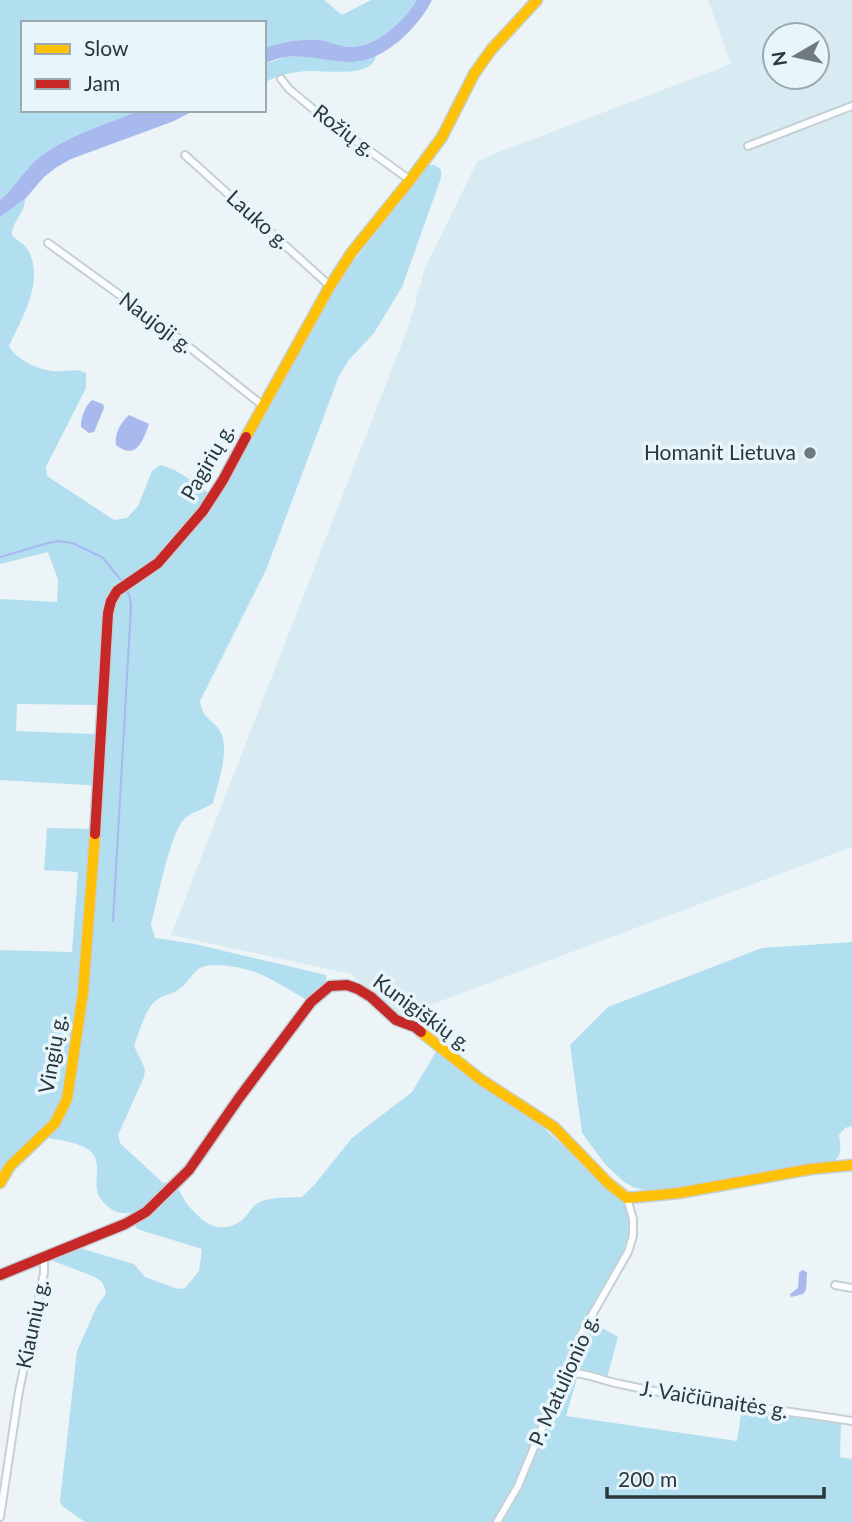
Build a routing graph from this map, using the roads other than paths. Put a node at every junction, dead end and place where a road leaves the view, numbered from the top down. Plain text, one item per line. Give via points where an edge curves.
1 (537, 0) edge
2 (281, 79) dead end
3 (852, 106) edge
4 (748, 146) dead end
5 (185, 155) dead end
6 (410, 180) junction
7 (48, 243) dead end
8 (330, 286) junction
9 (262, 405) junction
10 (83, 993) joint
11 (852, 1165) edge
12 (0, 1183) edge
13 (627, 1198) junction
14 (44, 1256) junction
15 (0, 1275) edge
16 (835, 1285) dead end
17 (852, 1288) edge
18 (570, 1357) junction
19 (576, 1372) junction
20 (563, 1376) junction
21 (852, 1421) edge
22 (0, 1517) edge
23 (498, 1522) edge

1 - 6 street, Pagirių g. via 474,74 442,137
2 - 6 street, Rožių g. via 324,118
3 - 4 street
5 - 8 street, Lauko g.
6 - 8 street, Pagirių g.
7 - 9 street, Naujoji g.
8 - 9 street, Pagirių g.
9 - 10 street, Pagirių g. via 203,511 158,563 117,591 111,601
10 - 12 street, Vingių g. via 64,1106 55,1123 10,1166
11 - 13 street via 679,1194
13 - 14 street, Kunigiškių g. via 554,1127 480,1079 415,1027 396,1020 371,997 337,985 311,1003 189,1170 146,1212
13 - 18 street, P. Matulionio g. via 633,1219 628,1252
14 - 15 street, Kunigiškių g.
14 - 22 street, Kiaunių g.
16 - 17 street
18 - 19 street
18 - 20 street, P. Matulionio g.
19 - 20 street
19 - 21 street, J. Vaičiūnaitės g. via 640,1389
20 - 23 street, P. Matulionio g. via 518,1486

